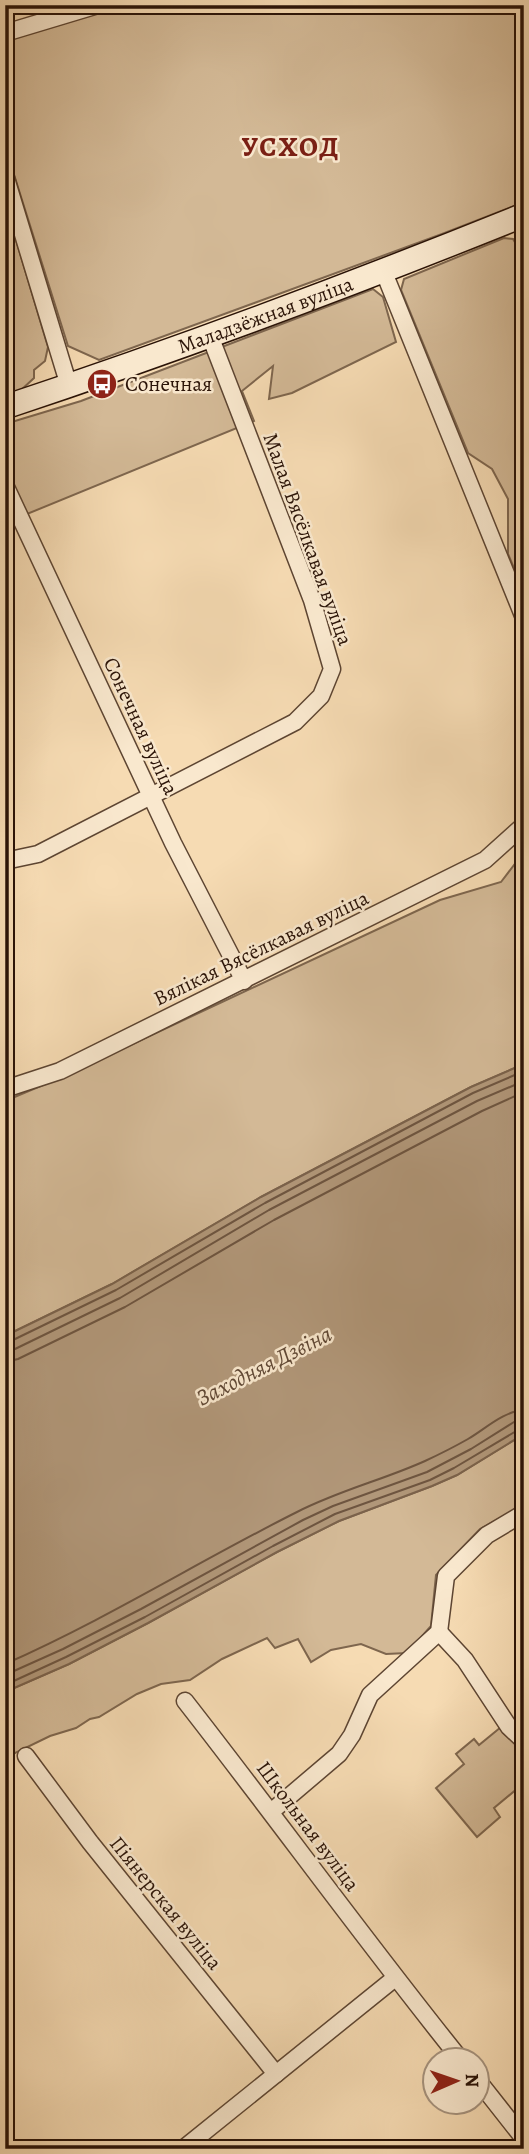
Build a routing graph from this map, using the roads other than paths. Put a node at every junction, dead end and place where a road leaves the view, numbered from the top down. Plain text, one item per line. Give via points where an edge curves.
1 (98, 5) edge
2 (5, 33) edge
3 (5, 175) edge
4 (524, 215) edge
5 (383, 270) junction
6 (210, 336) junction
7 (69, 386) junction
8 (5, 407) edge
9 (5, 485) edge
10 (524, 618) edge
11 (150, 796) junction
12 (524, 825) edge
13 (5, 861) edge
14 (244, 981) junction
15 (5, 1089) edge
16 (524, 1513) edge
17 (439, 1632) junction
18 (186, 1701) dead end
19 (524, 1741) edge
20 (26, 1756) dead end
21 (272, 1811) junction
22 (395, 1978) junction
23 (450, 2046) edge
24 (276, 2074) junction
25 (490, 2095) edge
26 (524, 2139) edge
27 (183, 2149) edge

1 - 2 street
3 - 7 street
4 - 5 main road, Маладзёжная вуліца
5 - 6 main road, Маладзёжная вуліца
5 - 10 street
6 - 7 main road, Маладзёжная вуліца
6 - 11 street, Малая Вясёлкавая вуліца via 312,600 332,669 321,696 295,722
7 - 8 main road, Маладзёжная вуліца
9 - 11 street, Сонечная вуліца
11 - 13 street, Малая Вясёлкавая вуліца via 38,854
11 - 14 street, Сонечная вуліца
12 - 14 street, Вялікая Вясёлкавая вуліца via 485,860
14 - 15 street, Вялікая Вясёлкавая вуліца via 60,1071
16 - 17 street via 487,1535 446,1576
17 - 19 street
17 - 21 street via 370,1695 339,1754
18 - 21 street, Школьная вуліца
20 - 24 street, Піянерская вуліца
21 - 22 street, Школьная вуліца
22 - 23 street, Школьная вуліца
22 - 24 street
24 - 27 street
25 - 26 street

